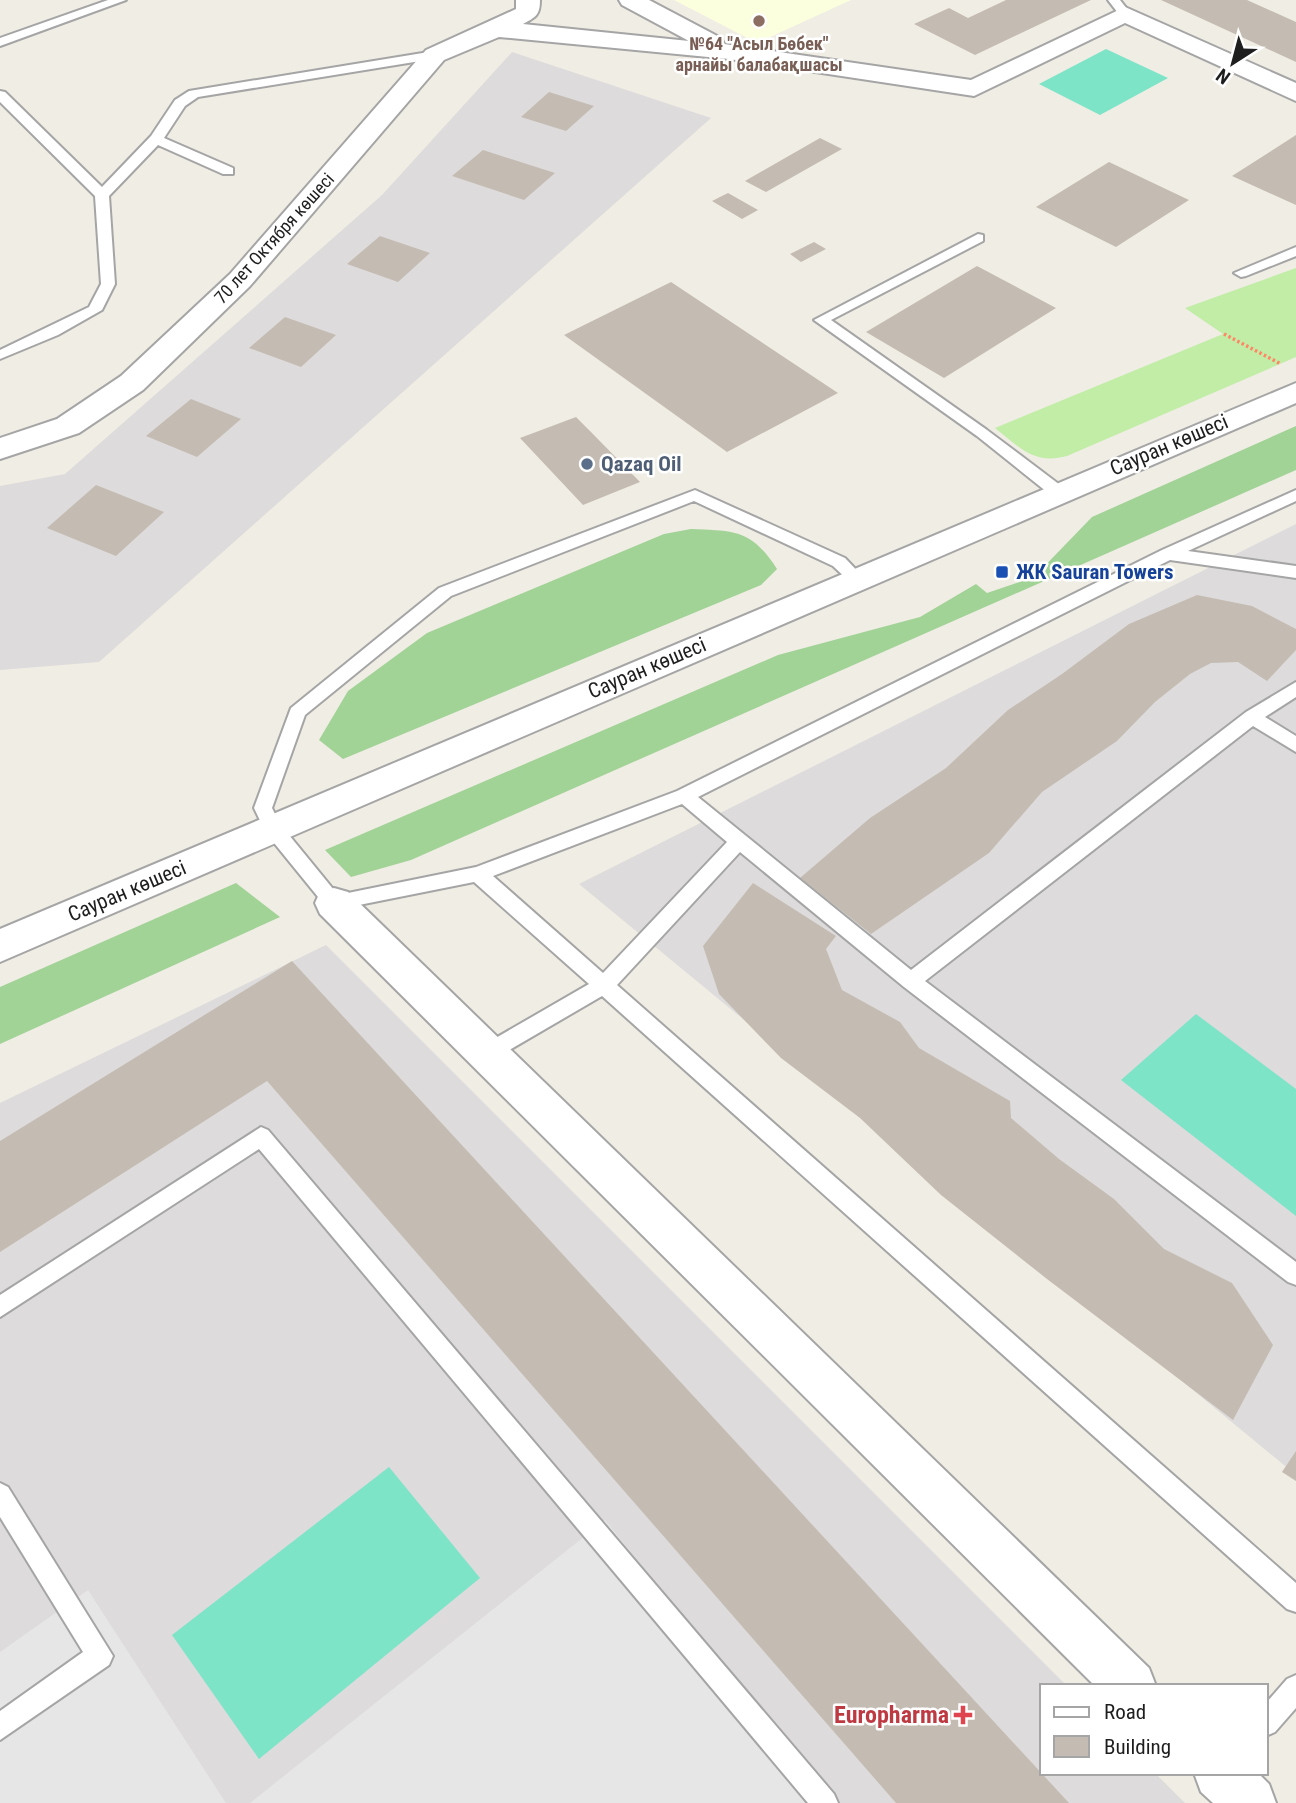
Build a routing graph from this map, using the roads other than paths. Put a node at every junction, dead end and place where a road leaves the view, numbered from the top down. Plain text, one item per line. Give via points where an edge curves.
1 (120, 0) edge
2 (528, 0) edge
3 (631, 0) edge
4 (1119, 7) edge
5 (496, 29) junction
6 (0, 41) edge
7 (729, 52) junction
8 (435, 55) junction
9 (1296, 93) edge
10 (0, 95) edge
11 (156, 139) junction
12 (228, 171) dead end
13 (102, 195) junction
14 (978, 238) dead end
15 (1296, 251) edge
16 (1241, 273) dead end
17 (0, 355) edge
18 (1289, 378) edge
19 (0, 449) edge
20 (1058, 492) junction
21 (1296, 495) edge
22 (1168, 554) junction
23 (1296, 572) edge
24 (856, 578) junction
25 (1296, 688) edge
26 (1252, 717) junction
27 (1296, 745) edge
28 (684, 796) junction
29 (273, 828) junction
30 (739, 841) junction
31 (478, 874) junction
32 (334, 903) junction
33 (0, 946) edge
34 (911, 981) junction
35 (604, 985) junction
36 (487, 1053) junction
37 (1296, 1275) edge
38 (0, 1307) edge
39 (0, 1495) edge
40 (1296, 1600) edge
41 (1129, 1684) edge
42 (1296, 1688) edge
43 (1268, 1721) edge
44 (0, 1727) edge
45 (825, 1803) edge

1 - 6 lane
2 - 5 street, 70 лет Октября көшесі via 528,12
3 - 7 street
4 - 7 street, 70 лет Октября көшесі via 974,88
4 - 9 street, 70 лет Октября көшесі
5 - 7 street, 70 лет Октября көшесі
5 - 8 street, 70 лет Октября көшесі
8 - 11 lane via 194,94 174,110
8 - 19 street, 70 лет Октября көшесі via 240,281 132,383 68,426
10 - 13 lane
11 - 12 lane
11 - 13 lane
13 - 17 lane via 108,284 95,310
14 - 20 lane via 821,320
15 - 16 lane
18 - 20 street, Сауран көшесі
20 - 24 street, Сауран көшесі
21 - 22 lane
22 - 23 lane
22 - 28 lane
24 - 29 street, Сауран көшесі
24 - 29 lane via 839,562 695,495 445,592 297,712 263,808
25 - 26 lane
26 - 27 lane
26 - 34 lane
28 - 30 lane
28 - 31 lane
29 - 32 lane
29 - 33 street, Сауран көшесі
30 - 34 lane
30 - 35 lane
31 - 32 lane
31 - 35 lane
32 - 36 street
34 - 37 lane
35 - 36 lane
35 - 40 lane
36 - 41 street
38 - 45 lane via 261,1136
39 - 44 lane via 100,1656
42 - 43 lane

